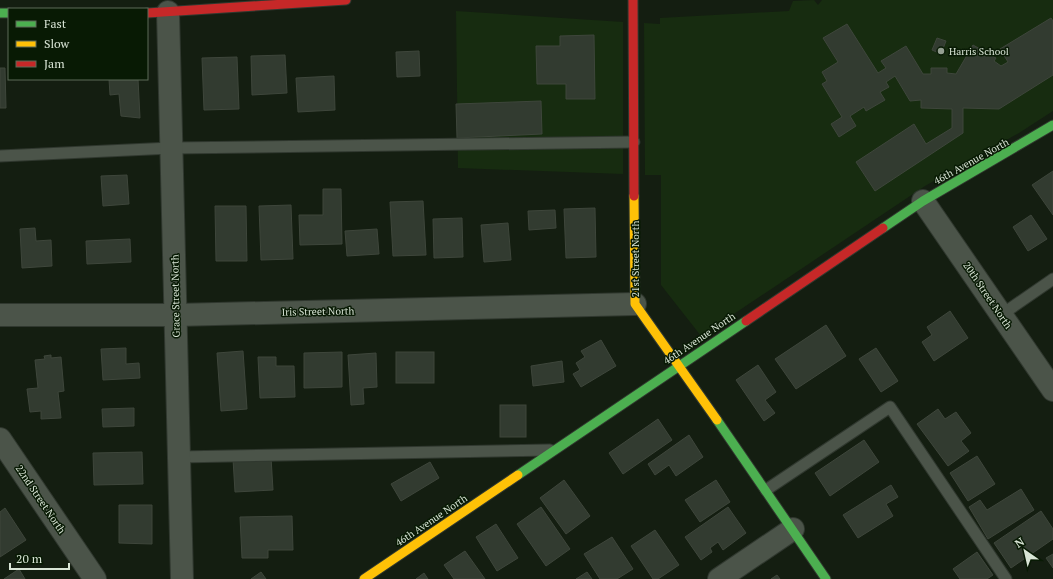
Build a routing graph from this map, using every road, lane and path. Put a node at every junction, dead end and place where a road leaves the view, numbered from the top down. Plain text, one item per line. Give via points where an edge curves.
1 (346, 0) edge
2 (633, 0) edge
3 (156, 9) edge
4 (1053, 125) edge
5 (634, 142) junction
6 (172, 148) junction
7 (0, 156) edge
8 (923, 201) junction
9 (1053, 279) edge
10 (635, 304) junction
11 (176, 314) junction
12 (0, 315) edge
13 (1001, 315) junction
14 (680, 365) junction
15 (1053, 390) edge
16 (2, 448) edge
17 (554, 450) junction
18 (179, 457) junction
19 (766, 490) junction
20 (793, 529) junction
21 (95, 579) edge
22 (182, 579) edge
23 (364, 579) edge
24 (719, 579) edge
25 (826, 579) edge
26 (1006, 579) edge

1 - 3 street
2 - 5 street, 21st Street North
3 - 6 street, Grace Street North
4 - 8 street, 46th Avenue North
5 - 6 lane
5 - 10 street, 21st Street North
6 - 7 lane
6 - 11 street, Grace Street North
8 - 13 street, 20th Street North
8 - 14 street, 46th Avenue North
9 - 13 lane
10 - 11 street, Iris Street North
10 - 14 street, 21st Street North
11 - 12 street, Iris Street North
11 - 18 street, Grace Street North
13 - 15 street, 20th Street North
14 - 17 street, 46th Avenue North
14 - 19 street, 21st Street North
16 - 21 street, 22nd Street North
17 - 18 lane
17 - 23 street, 46th Avenue North
18 - 22 street, Grace Street North
19 - 20 street, 21st Street North
19 - 26 lane via 890,407
20 - 24 street
20 - 25 street, 21st Street North

